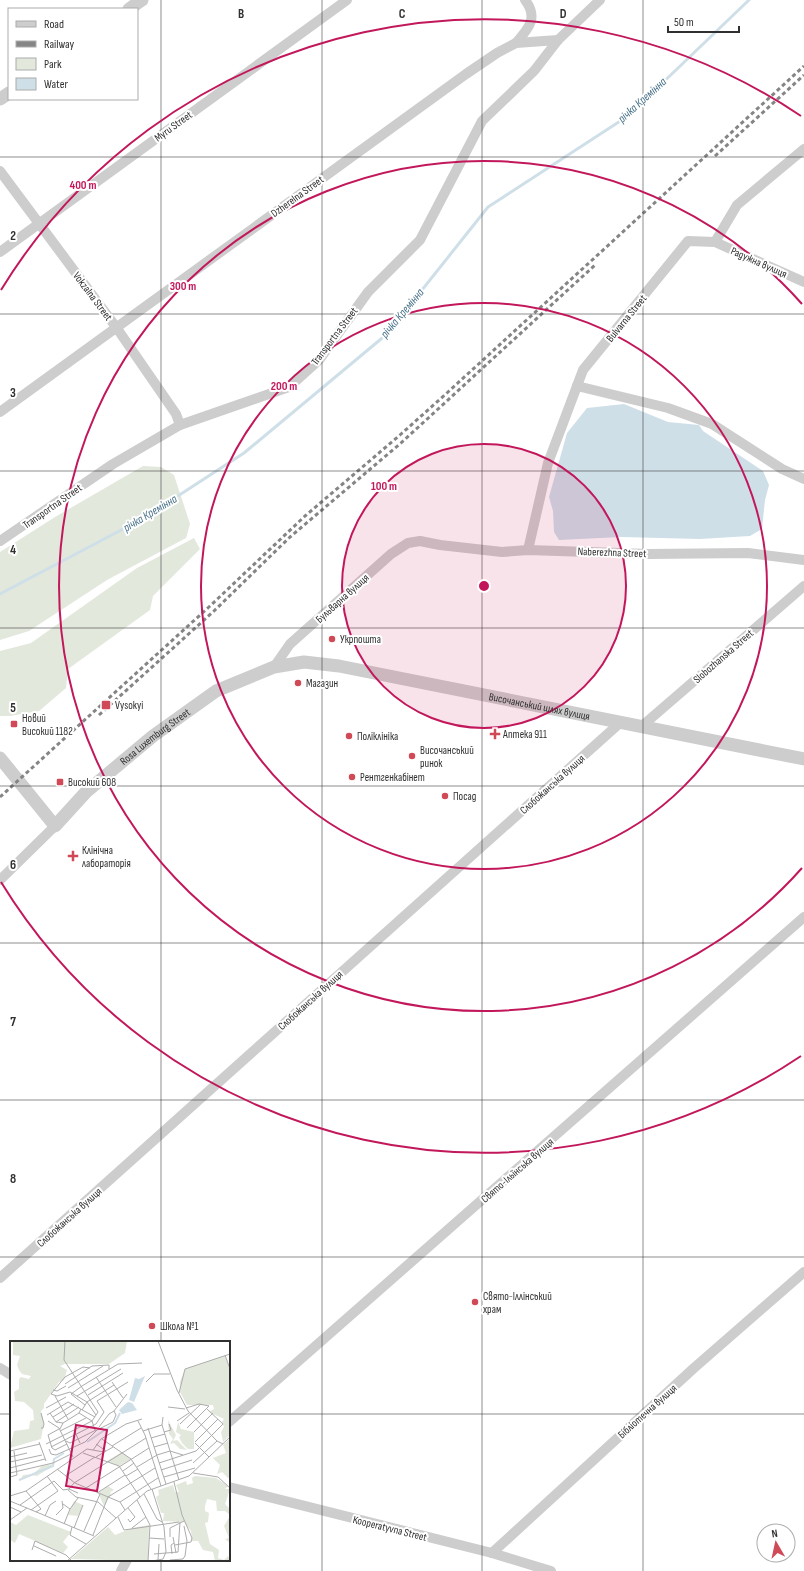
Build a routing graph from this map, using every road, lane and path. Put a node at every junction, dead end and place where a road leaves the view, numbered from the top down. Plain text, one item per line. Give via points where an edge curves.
1 (142, 0) edge
2 (347, 0) edge
3 (525, 0) edge
4 (591, 0) edge
5 (600, 0) edge
6 (130, 8) edge
7 (586, 14) junction
8 (558, 40) junction
9 (516, 43) junction
10 (804, 149) edge
11 (0, 171) edge
12 (39, 223) junction
13 (715, 242) junction
14 (0, 252) edge
15 (804, 282) edge
16 (116, 327) junction
17 (578, 386) junction
18 (0, 412) edge
19 (180, 425) junction
20 (804, 479) edge
21 (0, 541) edge
22 (420, 541) joint
23 (528, 550) junction
24 (804, 560) edge
25 (804, 586) edge
26 (274, 667) junction
27 (620, 722) junction
28 (642, 726) junction
29 (0, 758) edge
30 (804, 759) edge
31 (55, 826) junction
32 (0, 880) edge
33 (804, 917) edge
34 (804, 1272) edge
35 (0, 1278) edge
36 (0, 1368) edge
37 (10, 1374) edge
38 (230, 1421) edge
39 (230, 1486) edge
40 (492, 1553) junction
41 (126, 1561) edge
42 (121, 1571) edge
43 (551, 1571) edge

1 - 6 street
2 - 12 street, Myru Street
3 - 9 street via 532,13 528,30
4 - 7 street
5 - 7 street
7 - 8 street
8 - 9 street, Dzherelna Street
8 - 19 street, Transportna Street via 534,71 482,121 420,240 368,292 319,360 289,387
9 - 16 street, Dzherelna Street via 466,74
10 - 13 street via 737,205
11 - 12 street, Vokzalna Street
12 - 14 street, Myru Street
12 - 16 street, Vokzalna Street
13 - 15 street, Радужна вулиця
13 - 17 street, Bulvarna Street via 688,241 584,370
16 - 18 street, Dzherelna Street
16 - 19 street, Vokzalna Street via 176,414
17 - 20 street via 668,408 712,424 782,469
17 - 23 street, Bulvarna Street via 548,463
19 - 21 street, Transportna Street via 113,464
22 - 23 street, Naberezhna Street via 502,552
22 - 26 street, Бульварна вулиця via 408,543 391,554 290,644
23 - 24 street, Naberezhna Street via 649,554 748,553
25 - 28 street, Slobozhanska Street
26 - 27 street, Височанський шлях вулиця via 304,662 339,666
26 - 31 street, Rosa Luxemburg Street via 216,691 153,736 86,792
27 - 28 street, Височанський шлях вулиця
27 - 35 street, Слобожанська вулиця
28 - 30 street, Височанський шлях вулиця
29 - 31 street
31 - 32 street, Rosa Luxemburg Street
33 - 38 street, Свято-Ільїнська вулиця
34 - 40 street, Бібліотечна вулиця via 694,1368
36 - 37 street
39 - 40 street, Kooperatyvna Street
40 - 43 street, Kooperatyvna Street
41 - 42 street

